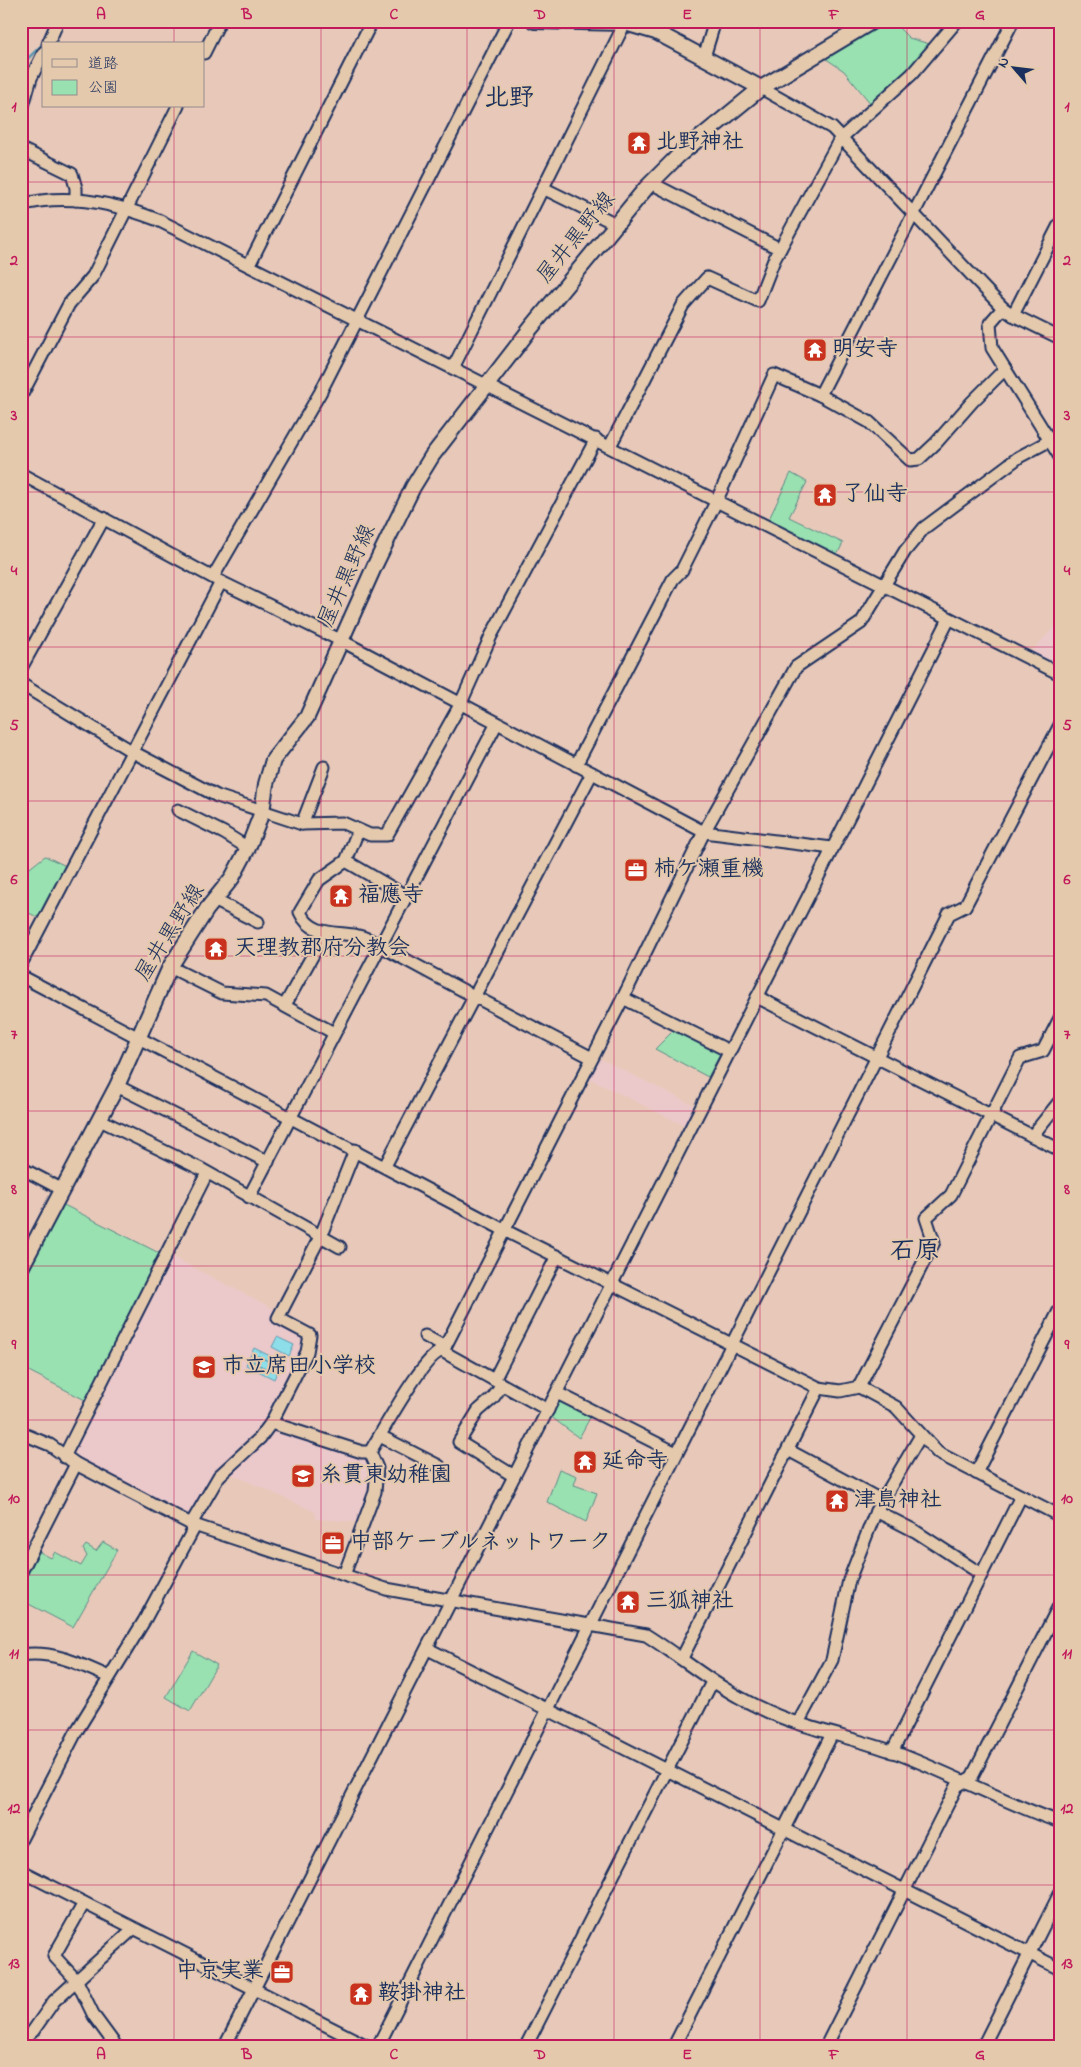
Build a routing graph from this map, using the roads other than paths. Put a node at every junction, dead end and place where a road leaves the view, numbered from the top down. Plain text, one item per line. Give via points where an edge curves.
1 (220, 21) edge
2 (372, 21) edge
3 (509, 21) edge
4 (534, 21) edge
5 (715, 21) edge
6 (873, 21) edge
7 (957, 21) edge
8 (1013, 21) edge
9 (625, 22) edge
10 (53, 23) edge
11 (48, 42) edge
12 (205, 51) edge
13 (42, 56) edge
14 (704, 57) junction
15 (760, 88) junction
16 (177, 108) edge
17 (21, 114) edge
18 (840, 139) junction
19 (21, 149) edge
20 (651, 183) junction
21 (543, 188) junction
22 (76, 200) junction
23 (21, 205) edge
24 (128, 209) junction
25 (915, 214) junction
26 (1060, 223) edge
27 (616, 224) junction
28 (780, 249) junction
29 (248, 265) junction
30 (1003, 308) junction
31 (1013, 315) junction
32 (358, 320) junction
33 (1060, 338) edge
34 (452, 368) junction
35 (1005, 369) junction
36 (486, 385) junction
37 (820, 395) junction
38 (21, 396) edge
39 (1060, 431) edge
40 (596, 439) junction
41 (1049, 441) junction
42 (610, 446) junction
43 (1060, 457) edge
44 (21, 474) edge
45 (716, 502) junction
46 (104, 518) junction
47 (217, 579) junction
48 (884, 585) junction
49 (949, 619) junction
50 (342, 641) junction
51 (21, 668) edge
52 (1060, 674) edge
53 (21, 684) edge
54 (460, 704) junction
55 (497, 723) junction
56 (1060, 725) edge
57 (133, 752) junction
58 (576, 764) junction
59 (324, 768) dead end
60 (592, 773) junction
61 (178, 810) dead end
62 (262, 812) junction
63 (302, 824) junction
64 (358, 831) junction
65 (704, 832) junction
66 (248, 848) junction
67 (832, 848) junction
68 (346, 861) junction
69 (406, 896) junction
70 (214, 900) junction
71 (258, 922) dead end
72 (325, 933) junction
73 (380, 947) junction
74 (21, 964) edge
75 (170, 967) junction
76 (21, 976) edge
77 (475, 997) junction
78 (757, 997) junction
79 (624, 998) junction
80 (285, 1005) junction
81 (1060, 1018) edge
82 (334, 1033) junction
83 (138, 1037) junction
84 (729, 1051) junction
85 (592, 1058) junction
86 (877, 1058) junction
87 (117, 1086) junction
88 (1060, 1100) edge
89 (991, 1115) junction
90 (290, 1118) junction
91 (100, 1120) junction
92 (1032, 1136) junction
93 (355, 1150) junction
94 (1060, 1150) edge
95 (268, 1162) junction
96 (385, 1166) junction
97 (21, 1168) edge
98 (206, 1174) junction
99 (63, 1190) junction
100 (249, 1197) junction
101 (504, 1230) junction
102 (320, 1235) junction
103 (340, 1247) dead end
104 (557, 1256) junction
105 (21, 1268) edge
106 (612, 1284) junction
107 (1060, 1309) edge
108 (425, 1336) dead end
109 (732, 1344) junction
110 (443, 1349) junction
111 (498, 1383) junction
112 (859, 1387) junction
113 (819, 1388) junction
114 (556, 1393) junction
115 (548, 1410) junction
116 (271, 1422) junction
117 (21, 1433) edge
118 (921, 1435) junction
119 (380, 1436) junction
120 (788, 1450) junction
121 (370, 1452) junction
122 (676, 1453) junction
123 (64, 1457) junction
124 (76, 1464) junction
125 (439, 1466) dead end
126 (976, 1472) junction
127 (514, 1476) junction
128 (1022, 1496) junction
129 (881, 1500) junction
130 (876, 1511) junction
131 (1060, 1516) edge
132 (191, 1524) junction
133 (21, 1572) edge
134 (982, 1574) junction
135 (344, 1575) junction
136 (451, 1601) junction
137 (1060, 1604) edge
138 (590, 1625) junction
139 (428, 1649) junction
140 (21, 1654) edge
141 (682, 1658) junction
142 (108, 1677) junction
143 (712, 1682) junction
144 (547, 1710) junction
145 (798, 1723) junction
146 (832, 1734) junction
147 (892, 1752) junction
148 (666, 1770) junction
149 (965, 1783) junction
150 (1060, 1822) edge
151 (783, 1829) junction
152 (21, 1839) edge
153 (21, 1871) edge
154 (904, 1891) junction
155 (1060, 1893) edge
156 (84, 1903) junction
157 (132, 1929) junction
158 (1029, 1954) junction
159 (1060, 1969) edge
160 (77, 1981) junction
161 (254, 1990) junction
162 (21, 2042) edge
163 (116, 2046) edge
164 (225, 2046) edge
165 (367, 2046) edge
166 (378, 2046) edge
167 (526, 2046) edge
168 (674, 2046) edge
169 (826, 2046) edge
170 (983, 2046) edge

1 - 12 street
2 - 29 street
3 - 32 street
4 - 9 main road
5 - 14 street
6 - 15 main road, 屋井黒野線
7 - 18 street via 912,74
8 - 25 street
9 - 14 main road via 656,32
9 - 21 street
10 - 11 street
13 - 17 street via 31,78
14 - 15 main road
15 - 18 street via 832,128
15 - 20 main road, 屋井黒野線 via 678,155
16 - 24 street
18 - 25 street
18 - 28 street
19 - 22 street via 72,174
20 - 27 main road, 屋井黒野線
20 - 28 street
21 - 27 street
21 - 34 street
22 - 23 street
22 - 24 street
24 - 29 street via 158,220
24 - 38 street via 93,276 69,304
25 - 30 street
25 - 37 street
26 - 31 street
27 - 36 main road, 屋井黒野線
28 - 42 street via 758,301 707,278 691,293
29 - 32 street
30 - 31 street
30 - 35 street via 992,318 990,332 992,348
31 - 33 street
32 - 34 street
32 - 47 street
34 - 36 street
35 - 37 street via 919,459 910,460 869,422
35 - 41 street
36 - 40 street
36 - 50 main road, 屋井黒野線 via 432,456 413,487
37 - 45 street via 774,375
39 - 41 street
40 - 42 street
40 - 54 street via 491,636
41 - 43 street
41 - 48 street via 1019,457 928,524 905,551
42 - 45 street
44 - 46 street
45 - 48 street
45 - 58 street
46 - 47 street
46 - 51 street
47 - 50 street
47 - 57 street
48 - 49 street
48 - 65 street via 861,623 796,667
49 - 52 street
49 - 67 street
50 - 54 street
50 - 62 main road, 屋井黒野線 via 307,717 273,760
53 - 57 street
54 - 55 street
54 - 64 street via 387,835
55 - 58 street
55 - 69 street
56 - 86 street via 965,906 949,914
57 - 62 street via 217,796
57 - 74 street
58 - 60 street
59 - 63 street via 309,789
60 - 65 street
60 - 77 street
61 - 66 street
62 - 63 street
62 - 66 main road, 屋井黒野線
63 - 64 street via 343,824
64 - 68 street
65 - 67 street
65 - 79 street
66 - 70 main road, 屋井黒野線 via 232,878
67 - 78 street
68 - 69 street
68 - 72 street via 319,880 300,912 304,920
69 - 73 street
70 - 71 street
70 - 75 main road, 屋井黒野線
72 - 73 street via 368,939
72 - 80 street
73 - 77 street
73 - 82 street
75 - 80 street via 222,993 266,996
75 - 83 main road, 屋井黒野線
76 - 83 street
77 - 85 street
77 - 96 street
78 - 84 street
78 - 86 street
79 - 84 street
79 - 85 street
80 - 82 street
81 - 89 street via 1043,1051 1020,1058
82 - 90 street
83 - 87 main road, 屋井黒野線
83 - 90 street
84 - 106 street
85 - 101 street
86 - 89 street
86 - 109 street
87 - 91 main road, 屋井黒野線
87 - 95 street
88 - 92 street
89 - 92 street
89 - 112 street via 951,1195 926,1218 934,1242
90 - 93 street
90 - 95 street
91 - 98 street
91 - 99 main road, 屋井黒野線
92 - 94 street
93 - 96 street
93 - 102 street
95 - 100 street
96 - 101 street
97 - 99 street
98 - 100 street
98 - 123 street
99 - 105 main road, 屋井黒野線
100 - 102 street
101 - 104 street
101 - 110 street
102 - 103 street
102 - 116 street via 278,1318 310,1335 307,1352
104 - 106 street
104 - 111 street
106 - 109 street
106 - 114 street
107 - 126 street
108 - 110 street
109 - 113 street
109 - 122 street
110 - 111 street
110 - 119 street via 424,1364
111 - 115 street
111 - 127 street via 493,1398 478,1411 459,1442
112 - 113 street via 840,1391
112 - 118 street via 896,1407
113 - 120 street
114 - 115 street
114 - 122 street
115 - 127 street
116 - 121 street
116 - 132 street via 260,1438 219,1476
117 - 123 street via 50,1445
118 - 126 street via 938,1452
118 - 129 street
119 - 121 street
119 - 125 street
120 - 129 street
120 - 141 street
121 - 135 street via 377,1468 375,1492
122 - 138 street
123 - 124 street
124 - 132 street
124 - 133 street
126 - 128 street
127 - 136 street
128 - 131 street
128 - 134 street
129 - 130 street
130 - 134 street via 915,1531
130 - 145 street via 849,1580 832,1660
132 - 135 street
132 - 142 street via 193,1530 189,1539 144,1621
134 - 147 street
135 - 136 street via 386,1589
136 - 138 street
136 - 139 street
137 - 149 street via 972,1777
138 - 141 street via 646,1635
138 - 144 street
139 - 144 street
139 - 161 street
140 - 142 street via 39,1652 75,1662
141 - 143 street
142 - 152 street
143 - 145 street via 758,1707
143 - 148 street
144 - 148 street
144 - 166 street
145 - 146 street
146 - 147 street
146 - 151 street
147 - 149 street
148 - 151 street
148 - 167 street
149 - 150 street
149 - 154 street via 957,1786
151 - 154 street
151 - 168 street
153 - 156 street
154 - 158 street
154 - 169 street
155 - 158 street
156 - 157 street
156 - 160 street via 54,1956
157 - 160 street
157 - 161 street
158 - 159 street
158 - 170 street
160 - 162 street via 54,2001
160 - 163 street via 94,2016
161 - 164 street
161 - 165 street

